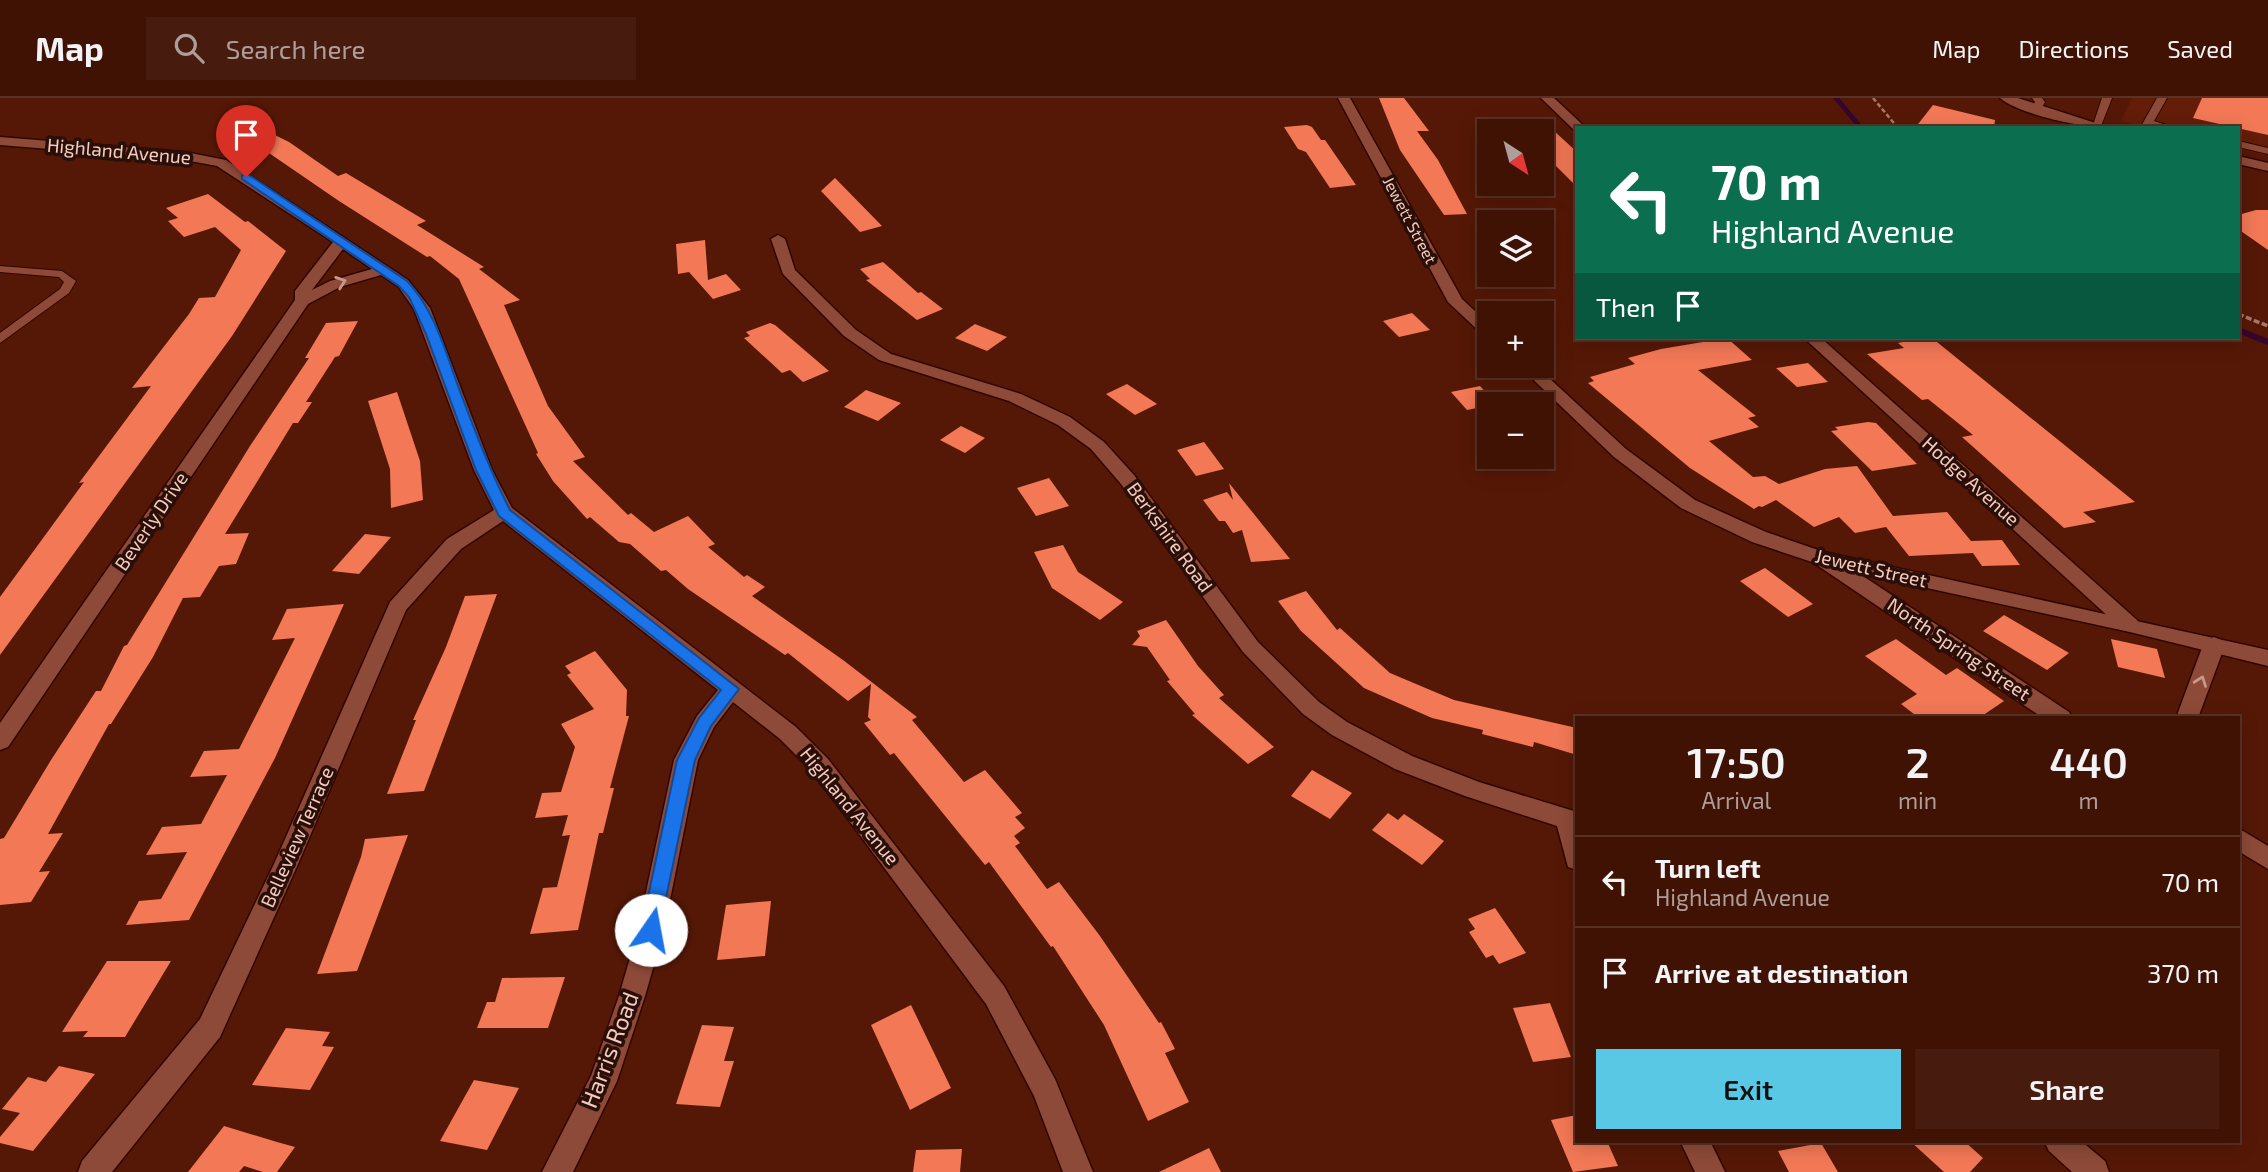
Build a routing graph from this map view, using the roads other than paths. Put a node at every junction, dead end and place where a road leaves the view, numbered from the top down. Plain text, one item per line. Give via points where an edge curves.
1 (1344, 98) edge
2 (1547, 98) edge
3 (2006, 98) edge
4 (2107, 98) edge
5 (2162, 98) edge
6 (2037, 104) edge
7 (2147, 125) edge
8 (1578, 126) edge
9 (2098, 126) edge
10 (2101, 126) edge
11 (0, 141) edge
12 (2240, 144) edge
13 (2268, 151) edge
14 (2240, 160) edge
15 (2268, 167) edge
16 (778, 239) dead end
17 (341, 242) junction
18 (0, 269) edge
19 (383, 270) junction
20 (302, 301) junction
21 (1477, 321) edge
22 (0, 339) edge
23 (1814, 340) edge
24 (1540, 378) edge
25 (504, 512) junction
26 (1821, 558) junction
27 (2130, 625) junction
28 (2214, 645) junction
29 (2268, 658) edge
30 (731, 689) junction
31 (2058, 716) edge
32 (2188, 716) edge
33 (0, 741) edge
34 (1573, 820) edge
35 (2240, 839) edge
36 (1575, 840) edge
37 (2268, 859) edge
38 (1696, 1143) edge
39 (2061, 1143) edge
40 (93, 1172) edge
41 (557, 1172) edge
42 (1078, 1172) edge
43 (1710, 1172) edge
44 (2094, 1172) edge

1 - 21 street, Jewett Street via 1456,302
2 - 8 street
3 - 6 street
4 - 10 lane
5 - 7 lane
6 - 9 street
11 - 17 street, Highland Avenue via 221,163
12 - 13 lane
14 - 15 street
16 - 34 street, Berkshire Road via 788,271 867,347 1035,406 1095,444 1119,467 1186,563 1273,674 1310,707 1387,754 1502,799
17 - 19 street, Highland Avenue
17 - 20 street, Beverly Drive via 303,291
18 - 22 lane via 62,274 70,281 65,291
20 -> 19 street, Beverly Drive via 335,284
19 - 25 street, Highland Avenue via 403,283 422,308 482,470
20 - 33 street, Beverly Drive
23 - 27 street, Hodge Avenue
24 - 26 street, Jewett Street via 1620,453 1688,504 1759,537
25 - 30 street, Highland Avenue
25 - 40 street, Belleview Terrace via 454,544 397,607 211,1028
26 - 27 street, Jewett Street
26 - 31 street, North Spring Street
27 - 28 street, Jewett Street
28 - 29 street, Jewett Street
32 -> 28 street
30 - 41 street, Harris Road via 705,722 686,760 651,930 632,996 603,1081
30 - 42 street, Highland Avenue via 788,733 820,765 995,995 1045,1089
34 - 36 street
35 - 37 street
38 - 43 street
39 - 44 street

